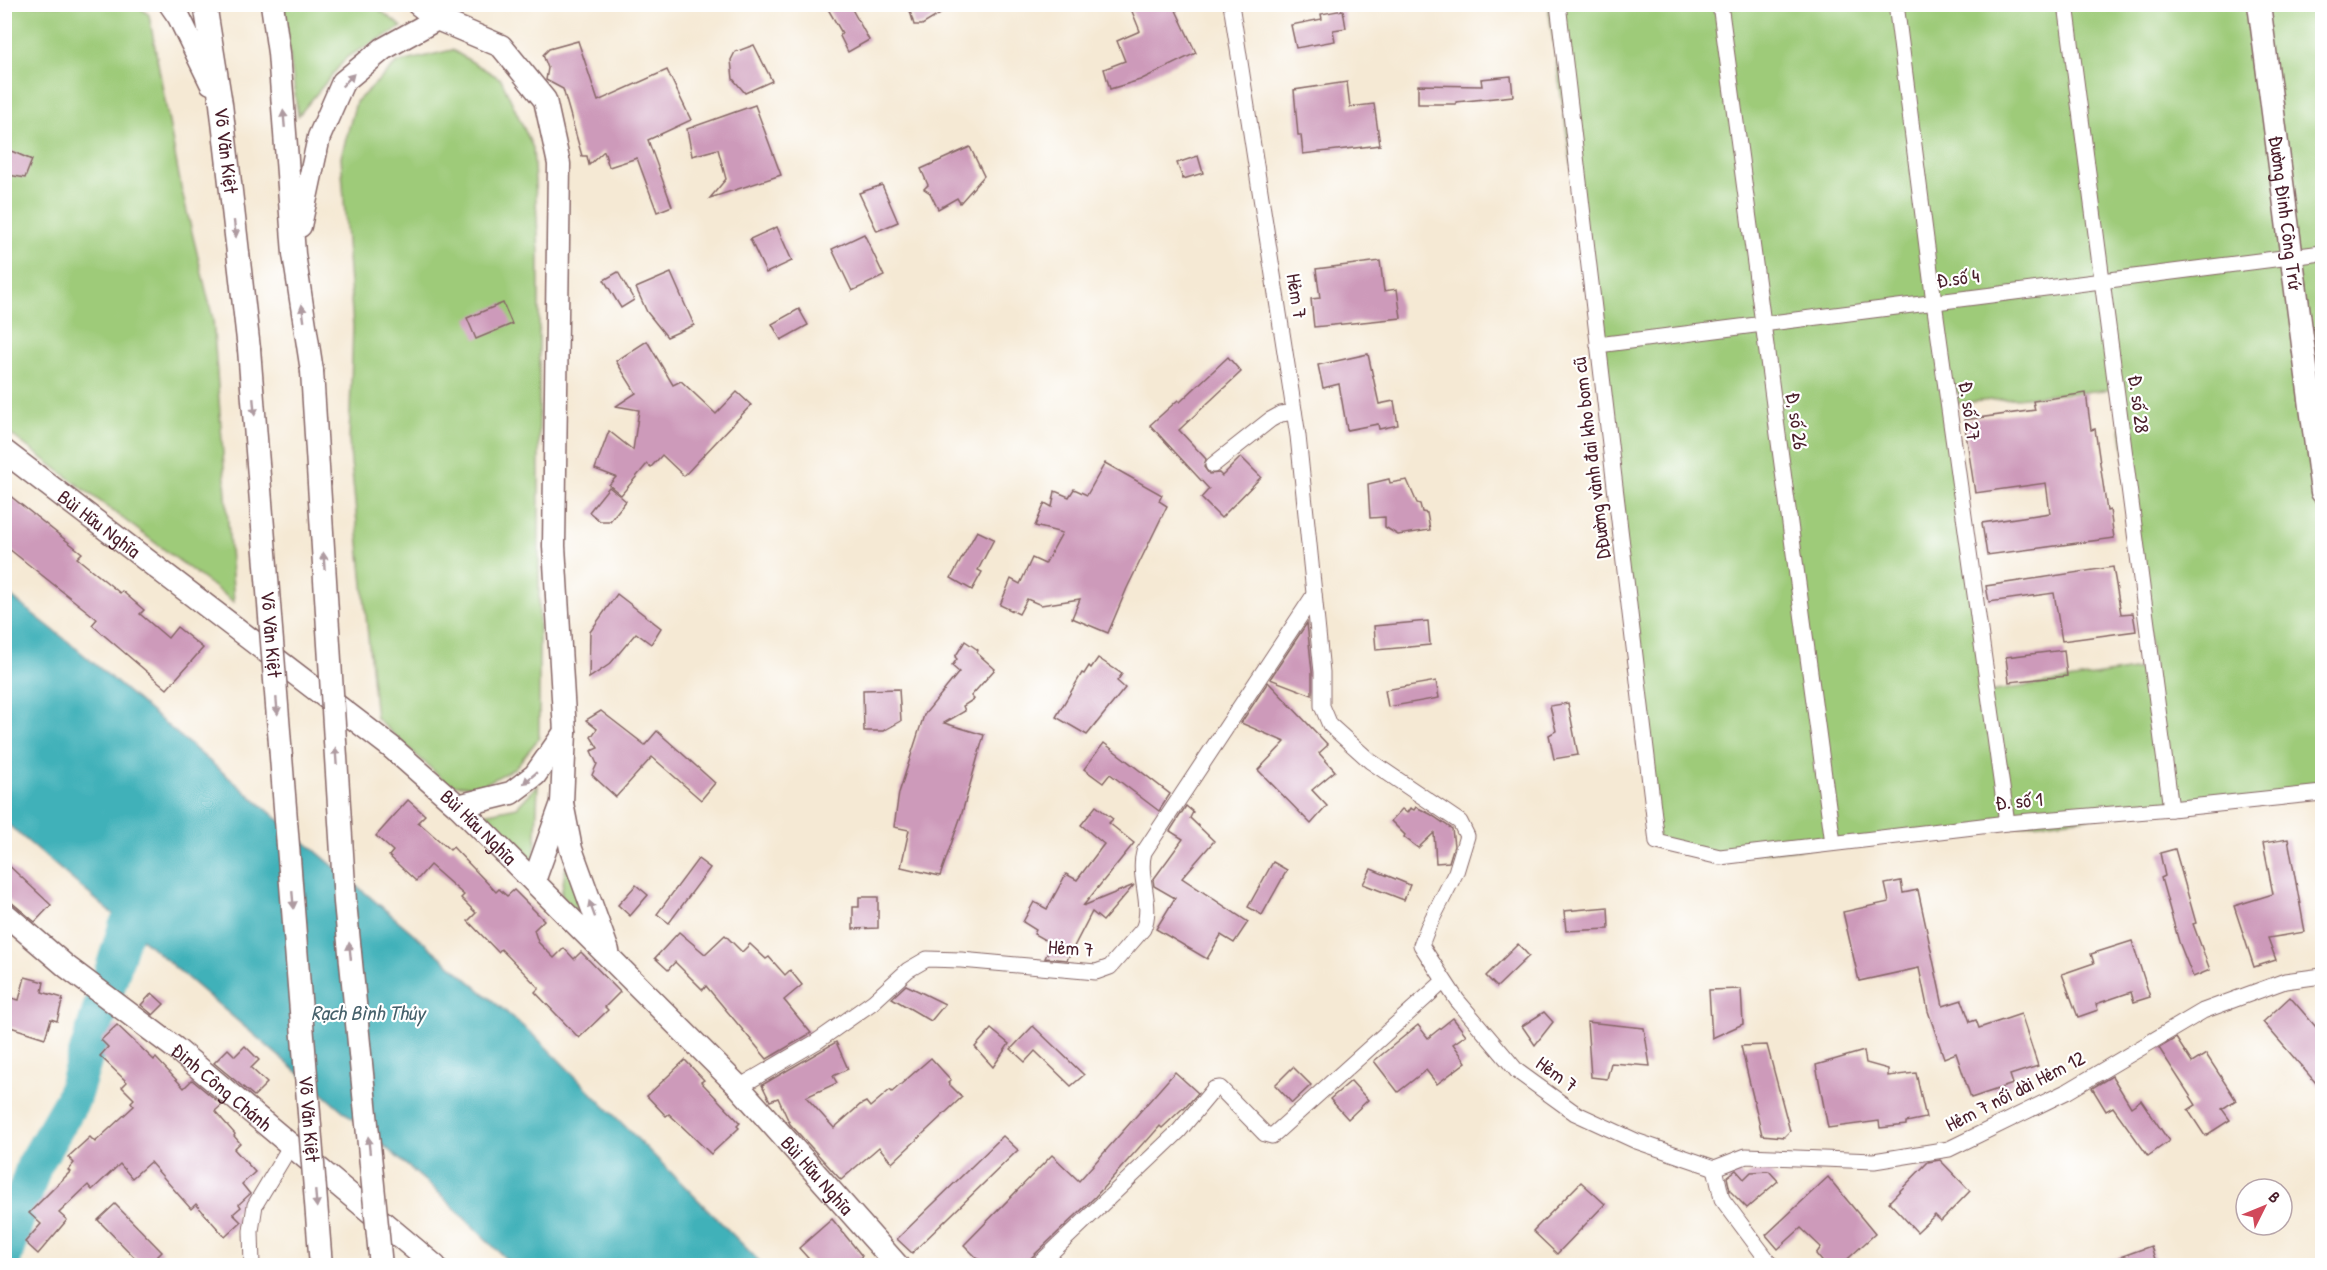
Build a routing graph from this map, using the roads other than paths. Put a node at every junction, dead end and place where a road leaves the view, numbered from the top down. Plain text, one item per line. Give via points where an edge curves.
1 (170, 4) edge
2 (205, 4) edge
3 (272, 4) edge
4 (418, 4) edge
5 (1231, 4) edge
6 (1558, 4) edge
7 (1720, 4) edge
8 (1896, 4) edge
9 (2066, 4) edge
10 (2259, 4) edge
11 (437, 19) junction
12 (221, 104) junction
13 (2322, 253) edge
14 (294, 254) junction
15 (2292, 257) junction
16 (2102, 281) junction
17 (1934, 302) junction
18 (1763, 324) junction
19 (1598, 345) junction
20 (1294, 412) junction
21 (4, 451) edge
22 (1213, 465) dead end
23 (2322, 492) edge
24 (1314, 595) junction
25 (1634, 645) junction
26 (565, 732) junction
27 (2322, 793) edge
28 (562, 803) junction
29 (458, 806) junction
30 (2172, 809) junction
31 (2007, 823) junction
32 (1833, 843) junction
33 (1720, 857) joint
34 (534, 881) junction
35 (4, 913) edge
36 (614, 964) junction
37 (2322, 976) edge
38 (1444, 981) junction
39 (739, 1087) junction
40 (291, 1145) junction
41 (1715, 1168) junction
42 (252, 1266) edge
43 (321, 1266) edge
44 (381, 1266) edge
45 (435, 1266) edge
46 (898, 1266) edge
47 (1037, 1266) edge
48 (1772, 1266) edge

1 - 12 main road
2 - 12 main road, Võ Văn Kiệt
14 -> 3 main road
4 - 11 main road
5 - 20 street, Hẻm 7
6 - 19 street, DĐường vành đai kho bom cũ
6 - 25 street
7 - 18 street, Đ, số 26
8 - 17 street, Đ. số 27
9 - 16 street, Đ. số 28
10 - 15 main road, Đường Đinh Công Trứ
14 -> 11 main road via 318,137 343,82 383,49
11 - 26 main road via 501,46 545,100 559,164 554,546
12 -> 43 main road, Võ Văn Kiệt, bridge via 249,349
13 - 15 street, Đ.số 4
44 -> 14 main road, bridge via 345,902 312,371
15 - 16 street, Đ.số 4
15 - 23 main road, Đường Đinh Công Trứ
16 - 17 street, Đ.số 4
16 - 30 street, Đ. số 28
17 - 18 street, Đ.số 4
17 - 31 street, Đ. số 27
18 - 19 street, Đ.số 4
18 - 32 street, Đ, số 26
19 - 25 street, DĐường vành đai kho bom cũ
20 - 22 street via 1270,420
20 - 24 street, Hẻm 7
21 - 29 main road, Bùi Hữu Nghĩa via 391,747
24 - 38 street, Hẻm 7 via 1322,706 1330,725 1370,761 1460,822 1467,836 1456,872 1421,945
24 - 39 street, Hẻm 7 via 1144,852 1141,862 1146,923 1110,967 1096,972 961,960 917,963 873,1002 816,1042
25 - 33 street, DĐường vành đai kho bom cũ via 1657,842
26 - 28 main road
26 -> 29 main road via 535,775 511,793
27 - 30 street, Đ. số 1
28 - 34 main road
36 -> 28 main road via 571,849
29 - 34 main road, Bùi Hữu Nghĩa
30 - 31 street, Đ. số 1
31 - 32 street, Đ. số 1
32 - 33 street, Đ. số 1
34 - 36 main road, Bùi Hữu Nghĩa
35 - 40 main road, Đinh Công Chánh
36 - 39 main road, Bùi Hữu Nghĩa
37 - 41 street, Hẻm 7 nối dài Hẻm 12 via 2285,981 2203,1011 2068,1091 1949,1149 1874,1161 1746,1156
38 - 41 street, Hẻm 7 via 1517,1071 1575,1113 1636,1141
38 - 47 street via 1270,1137 1220,1088 1214,1089 1179,1131
39 - 46 main road, Bùi Hữu Nghĩa
40 - 42 street via 255,1205
40 - 45 main road, Đinh Công Chánh
41 - 48 street via 1722,1199

